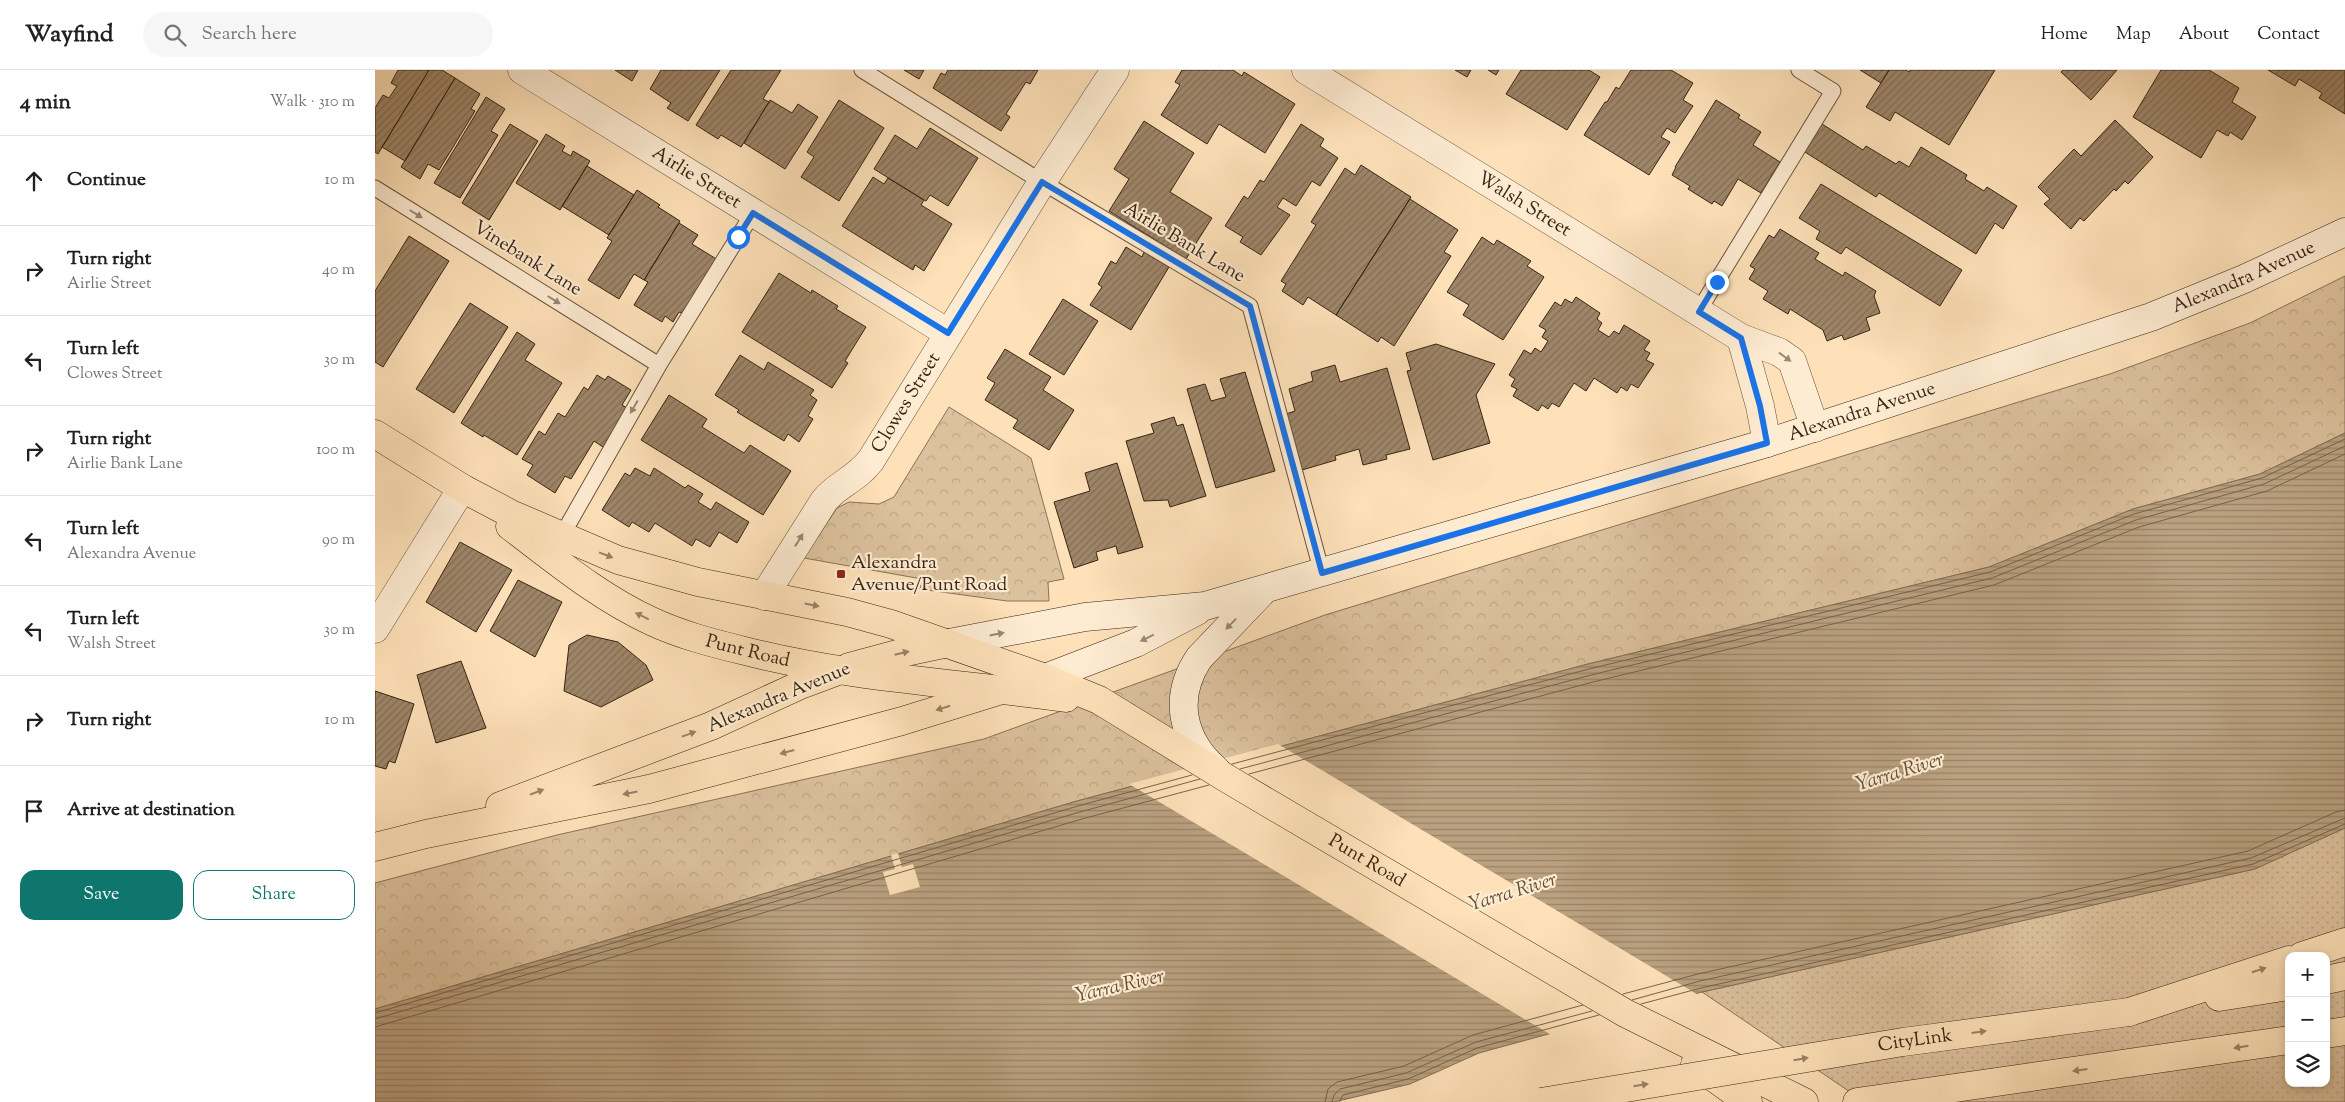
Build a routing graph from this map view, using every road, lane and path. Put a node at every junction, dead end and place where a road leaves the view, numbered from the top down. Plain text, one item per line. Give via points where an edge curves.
1 (523, 70) edge
2 (861, 70) edge
3 (1115, 70) edge
4 (1306, 70) edge
5 (1799, 70) edge
6 (1042, 182) junction
7 (375, 188) edge
8 (753, 213) junction
9 (2342, 232) edge
10 (1699, 312) junction
11 (948, 333) junction
12 (1741, 338) junction
13 (659, 365) junction
14 (1815, 428) junction
15 (375, 434) edge
16 (1767, 443) junction
17 (462, 488) junction
18 (561, 537) junction
19 (1322, 573) junction
20 (1265, 589) junction
21 (764, 596) junction
22 (1205, 606) junction
23 (375, 629) edge
24 (949, 643) junction
25 (839, 671) junction
26 (1045, 678) junction
27 (1007, 689) junction
28 (1109, 707) junction
29 (1231, 781) junction
30 (426, 834) junction
31 (375, 847) edge
32 (2345, 942) edge
33 (2314, 952) edge
34 (2285, 961) edge
35 (2345, 976) edge
36 (2330, 979) edge
37 (2285, 987) edge
38 (2129, 1012) junction
39 (2345, 1031) edge
40 (2330, 1033) edge
41 (1669, 1040) junction
42 (2285, 1041) edge
43 (1541, 1102) edge
44 (1748, 1102) edge
45 (1804, 1102) edge
46 (1857, 1102) edge

1 - 8 street, Airlie Street
2 - 6 lane, Airlie Bank Lane
3 - 6 street, Clowes Street
4 - 10 street, Walsh Street
5 - 10 lane via 1833,91
6 - 11 street, Clowes Street
6 - 19 lane, Airlie Bank Lane via 1250,306
7 -> 13 lane, Vinebank Lane
8 - 11 street, Airlie Street
8 - 13 lane
9 - 14 street, Alexandra Avenue via 2244,279 2151,317
10 - 12 street, Walsh Street
21 -> 11 street, Clowes Street via 824,501 855,478 871,460
12 -> 14 street, Walsh Street via 1779,352 1792,361
12 - 16 street
13 -> 18 lane
14 - 16 street, Alexandra Avenue
15 - 17 main road, Punt Road
16 - 19 street, Alexandra Avenue
17 - 18 main road, Punt Road
17 - 23 street
25 -> 17 main road, Punt Road via 709,642 650,620 581,580
18 -> 21 main road, Punt Road via 618,560
19 - 20 street, Alexandra Avenue
20 - 22 street, Alexandra Avenue
20 -> 29 street via 1199,658 1185,685 1183,700 1188,731 1209,764
21 -> 24 main road, Punt Road via 868,617
24 -> 22 street, Alexandra Avenue via 1085,617
22 -> 26 street, Alexandra Avenue via 1136,643
25 -> 24 main road, Alexandra Avenue
24 - 26 main road, Punt Road
25 - 27 main road, Punt Road
30 -> 25 main road, Alexandra Avenue via 711,726
26 - 27 main road, Alexandra Avenue
26 - 28 main road, Punt Road
27 - 28 main road, Punt Road
27 -> 30 main road, Alexandra Avenue via 649,790
28 - 29 main road, Punt Road
29 - 41 main road, Punt Road
30 - 31 main road, Alexandra Avenue
32 - 33 main road
38 -> 34 main road
35 - 36 main road
37 - 38 main road, CityLink
43 -> 38 main road, CityLink, bridge via 1903,1042
39 - 40 main road
41 - 44 main road, Punt Road
41 - 45 main road, Punt Road
42 -> 46 main road

